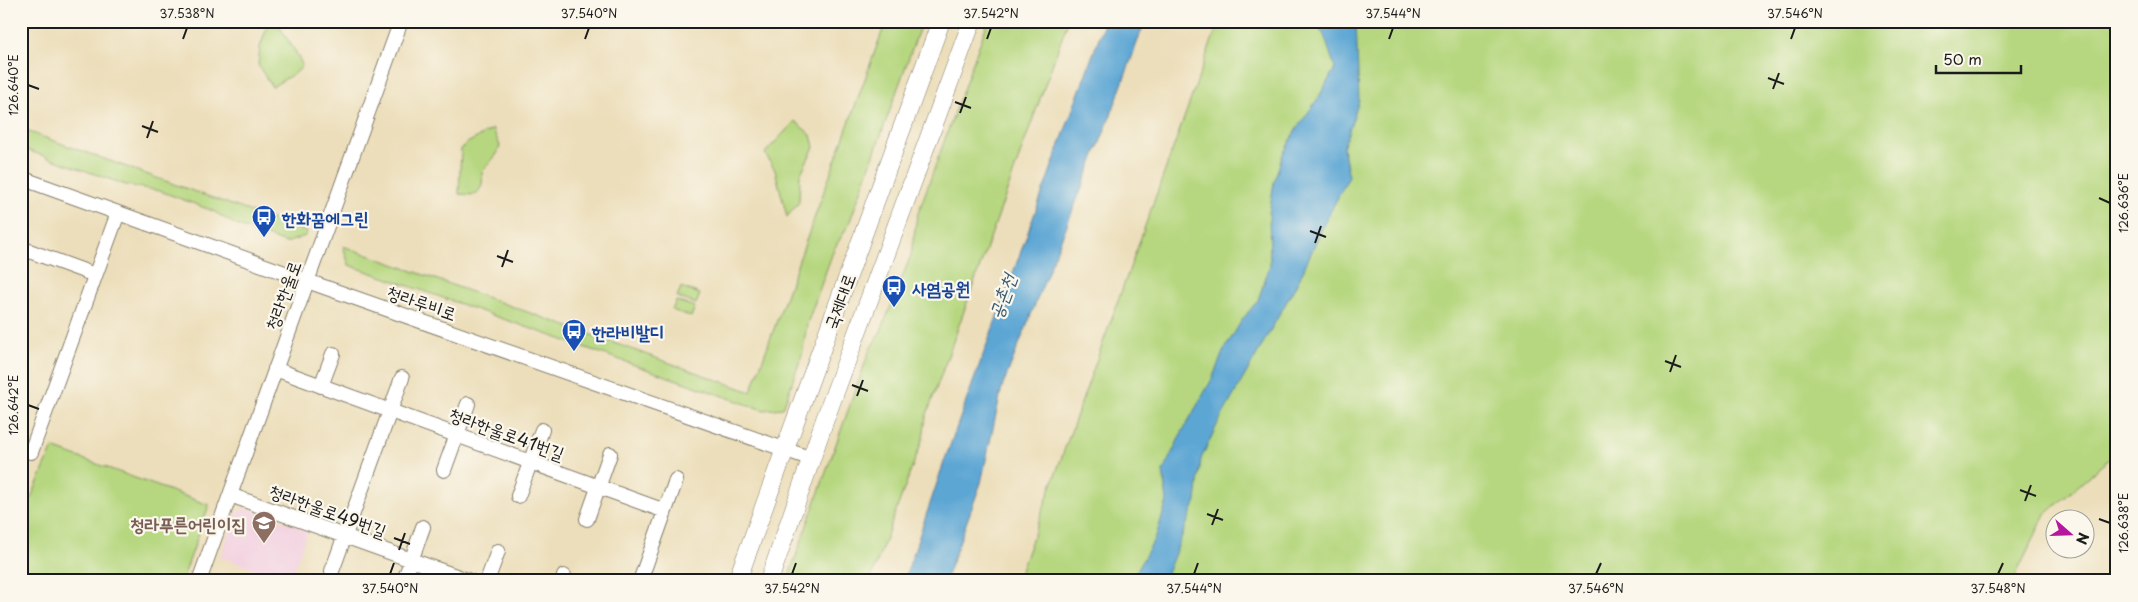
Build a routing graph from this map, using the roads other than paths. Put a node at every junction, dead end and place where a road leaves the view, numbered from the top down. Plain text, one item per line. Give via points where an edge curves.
1 (400, 21) edge
2 (941, 21) edge
3 (972, 21) edge
4 (21, 178) edge
5 (118, 213) junction
6 (21, 248) edge
7 (95, 275) junction
8 (307, 281) junction
9 (333, 354) dead end
10 (275, 369) junction
11 (402, 378) dead end
12 (321, 386) junction
13 (468, 404) dead end
14 (390, 411) junction
15 (542, 430) dead end
16 (457, 435) junction
17 (21, 449) edge
18 (785, 449) junction
19 (610, 454) dead end
20 (812, 459) junction
21 (530, 462) junction
22 (444, 470) dead end
23 (676, 480) dead end
24 (598, 486) junction
25 (230, 495) junction
26 (518, 496) dead end
27 (665, 511) junction
28 (586, 519) dead end
29 (423, 527) dead end
30 (345, 536) junction
31 (498, 552) dead end
32 (411, 560) junction
33 (332, 571) dead end
34 (641, 577) edge
35 (200, 581) edge
36 (404, 581) edge
37 (470, 581) edge
38 (487, 581) edge
39 (737, 581) edge
40 (769, 581) edge

1 - 8 street, 청라한울로
2 - 18 main road, 국제대로
3 - 20 main road, 국제대로
4 - 5 street, 청라루비로
5 - 7 street
5 - 8 street, 청라루비로
6 - 7 street
7 - 17 street via 31,452
8 - 10 street, 청라한울로
8 - 18 street, 청라루비로
9 - 12 street
10 - 12 street, 청라한울로41번길
10 - 25 street, 청라한울로
11 - 14 street
12 - 14 street, 청라한울로41번길
13 - 16 street
14 - 16 street, 청라한울로41번길
14 - 30 street
15 - 21 street
16 - 21 street, 청라한울로41번길
16 - 22 street
18 - 20 street, 청라루비로
18 - 39 main road, 국제대로
19 - 24 street
20 - 40 main road, 국제대로
21 - 24 street, 청라한울로41번길
21 - 26 street
23 - 27 street
24 - 27 street, 청라한울로41번길
24 - 28 street
25 - 30 street, 청라한울로49번길
25 - 35 street, 청라한울로
27 - 34 street
29 - 32 street
30 - 32 street, 청라한울로49번길
30 - 33 street
31 - 38 street
32 - 36 street
32 - 37 street, 청라한울로49번길

